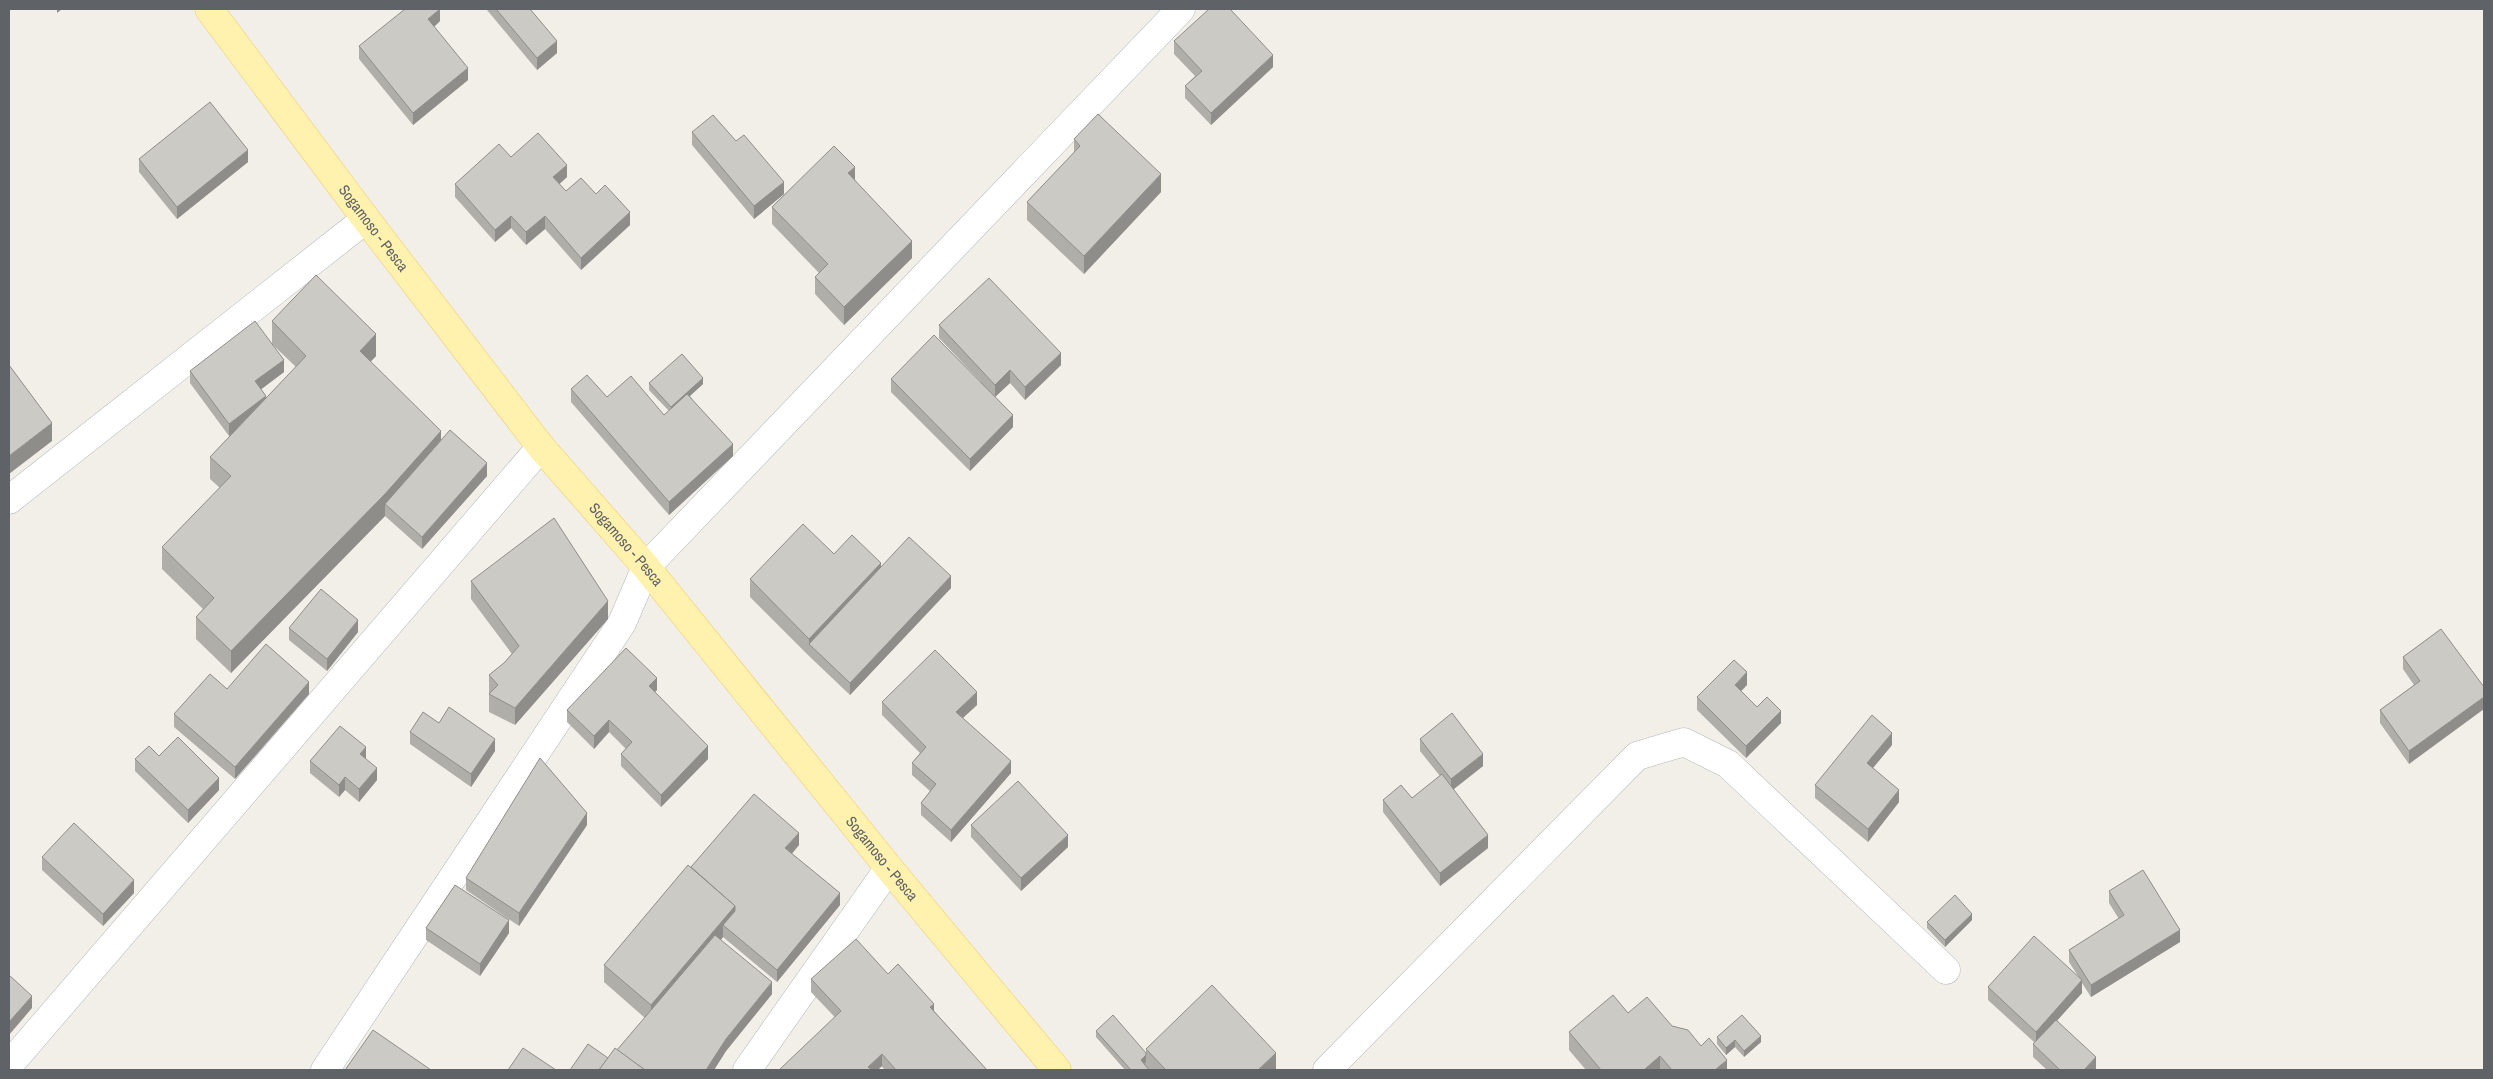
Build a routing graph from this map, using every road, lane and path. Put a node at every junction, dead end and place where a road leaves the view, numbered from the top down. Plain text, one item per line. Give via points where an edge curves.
1 (209, 9) edge
2 (1181, 9) edge
3 (366, 219) junction
4 (541, 447) junction
5 (9, 500) edge
6 (646, 567) junction
7 (889, 868) junction
8 (1946, 970) dead end
9 (9, 1064) edge
10 (326, 1070) edge
11 (747, 1070) edge
12 (1057, 1070) edge
13 (1327, 1070) edge

1 - 3 main road, Sogamoso - Pesca
2 - 6 street
3 - 4 main road, Sogamoso - Pesca
3 - 5 street
4 - 6 main road, Sogamoso - Pesca
4 - 9 street
6 - 7 main road, Sogamoso - Pesca
6 - 10 street via 622,623
7 - 11 street
7 - 12 main road, Sogamoso - Pesca
8 - 13 street via 1728,764 1684,742 1637,756

